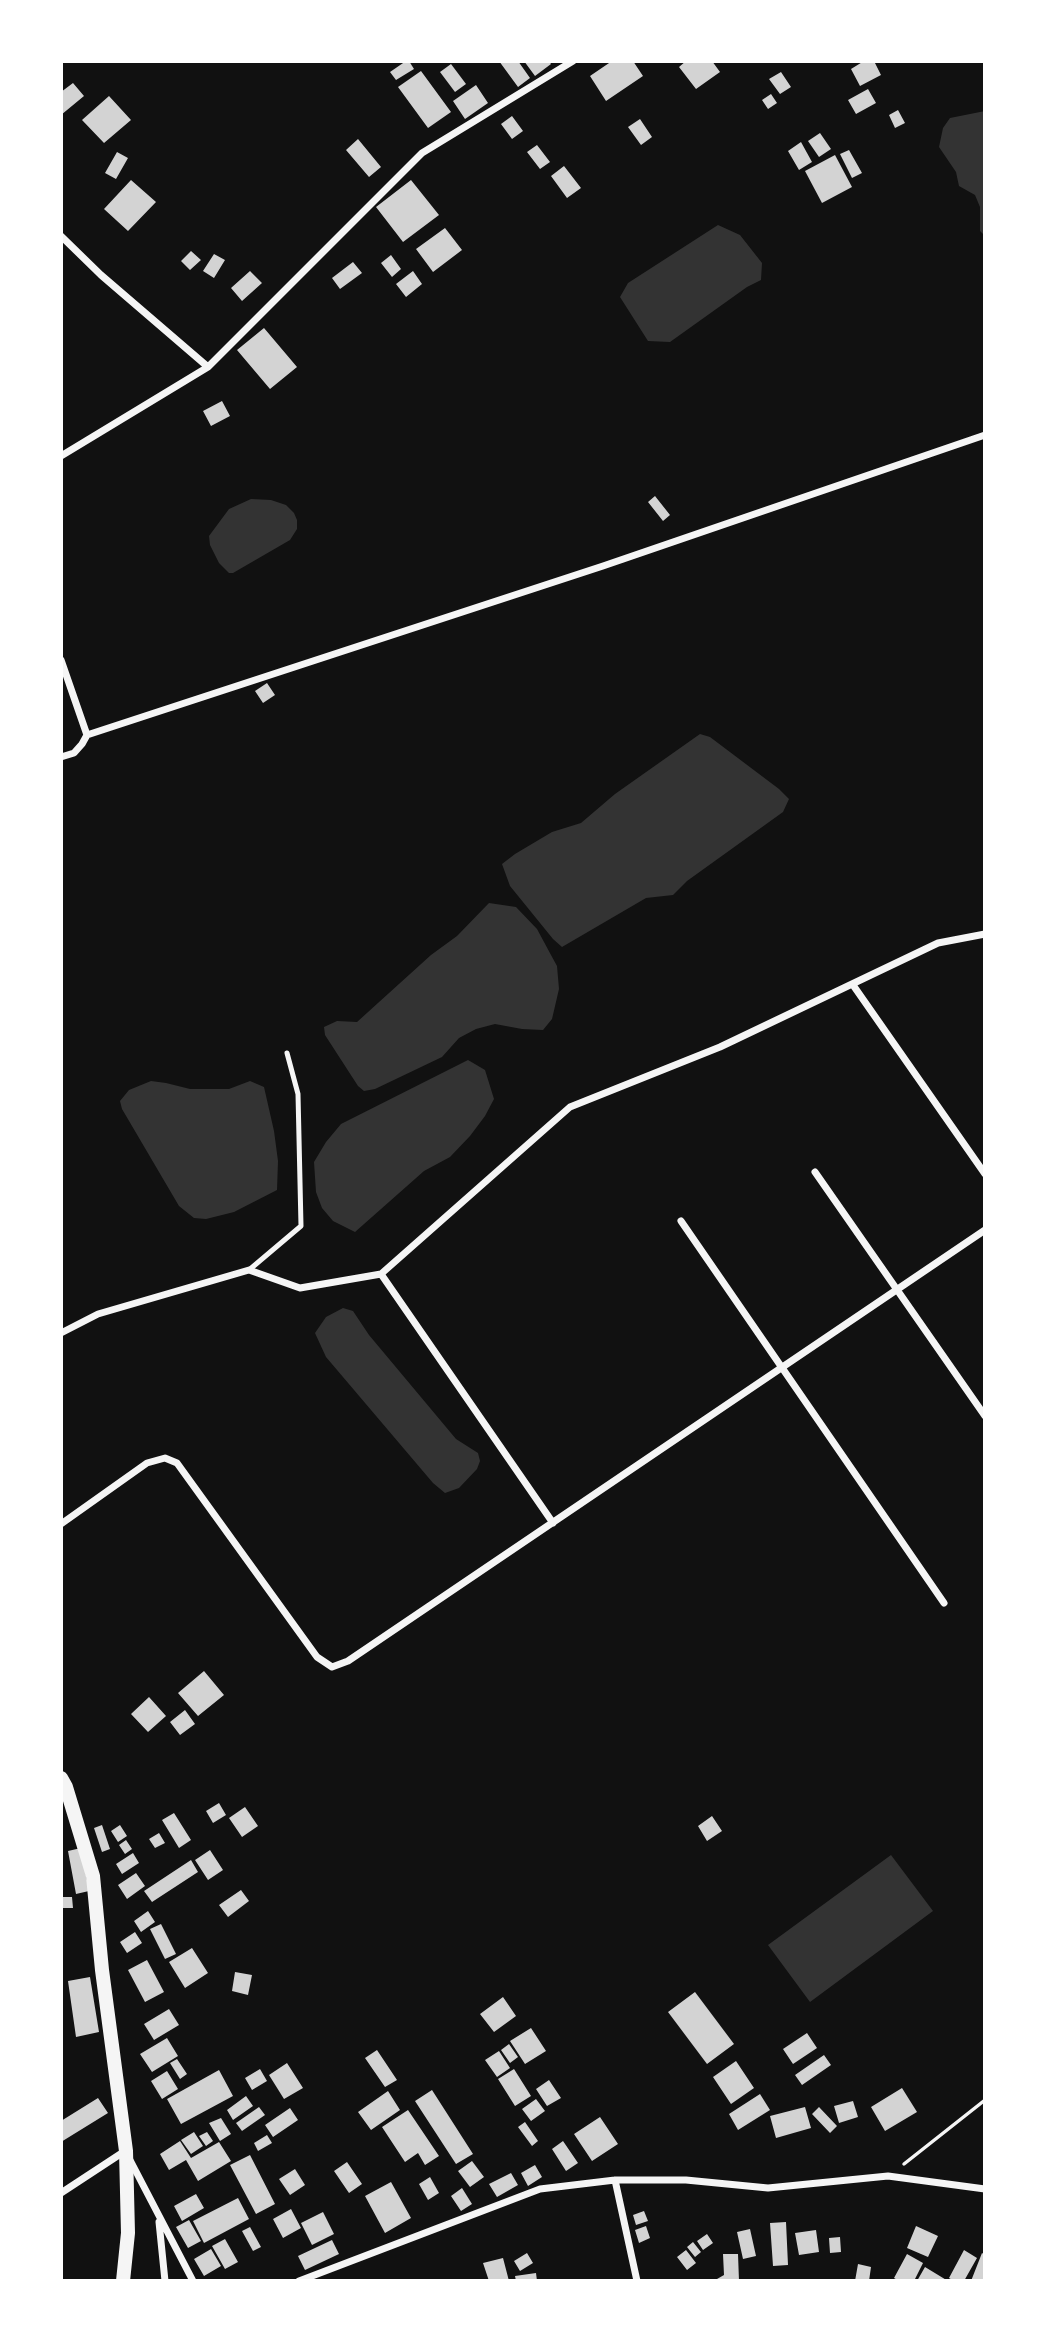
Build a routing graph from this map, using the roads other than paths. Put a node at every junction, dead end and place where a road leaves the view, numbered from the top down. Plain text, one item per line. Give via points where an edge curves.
1 (573, 61) edge
2 (61, 236) edge
3 (208, 367) junction
4 (985, 435) edge
5 (61, 456) edge
6 (61, 660) edge
7 (87, 734) junction
8 (61, 757) edge
9 (985, 934) edge
10 (853, 985) junction
11 (287, 1053) dead end
12 (816, 1172) dead end
13 (985, 1174) edge
14 (681, 1221) dead end
15 (985, 1230) edge
16 (249, 1270) junction
17 (380, 1274) junction
18 (897, 1289) junction
19 (61, 1333) edge
20 (782, 1368) junction
21 (985, 1416) edge
22 (553, 1523) junction
23 (61, 1524) edge
24 (944, 1603) dead end
25 (61, 1778) edge
26 (126, 2151) junction
27 (615, 2180) junction
28 (985, 2189) edge
29 (61, 2193) edge
30 (159, 2218) junction
31 (123, 2281) edge
32 (165, 2281) edge
33 (193, 2281) edge
34 (299, 2281) edge
35 (637, 2281) edge

1 - 3 street via 422,153
2 - 3 street
3 - 5 street
4 - 7 street via 603,566
6 - 7 street
7 - 8 street via 74,753
9 - 10 street via 938,943
10 - 13 street
10 - 17 street via 720,1047 570,1108
11 - 16 lane via 298,1094 301,1226
12 - 18 street
14 - 20 street
15 - 18 street
16 - 17 street via 300,1289
16 - 19 street via 98,1314
17 - 22 street
18 - 20 street
18 - 21 street
20 - 22 street
20 - 24 street
22 - 23 street via 348,1661 332,1667 317,1657 177,1463 165,1458 147,1463
25 - 26 main road via 93,1876
26 - 29 street
26 - 30 street
26 - 31 main road via 128,2233
27 - 28 street via 686,2180 768,2188 888,2176
27 - 34 street via 540,2189
27 - 35 street
30 - 32 street
30 - 33 street

